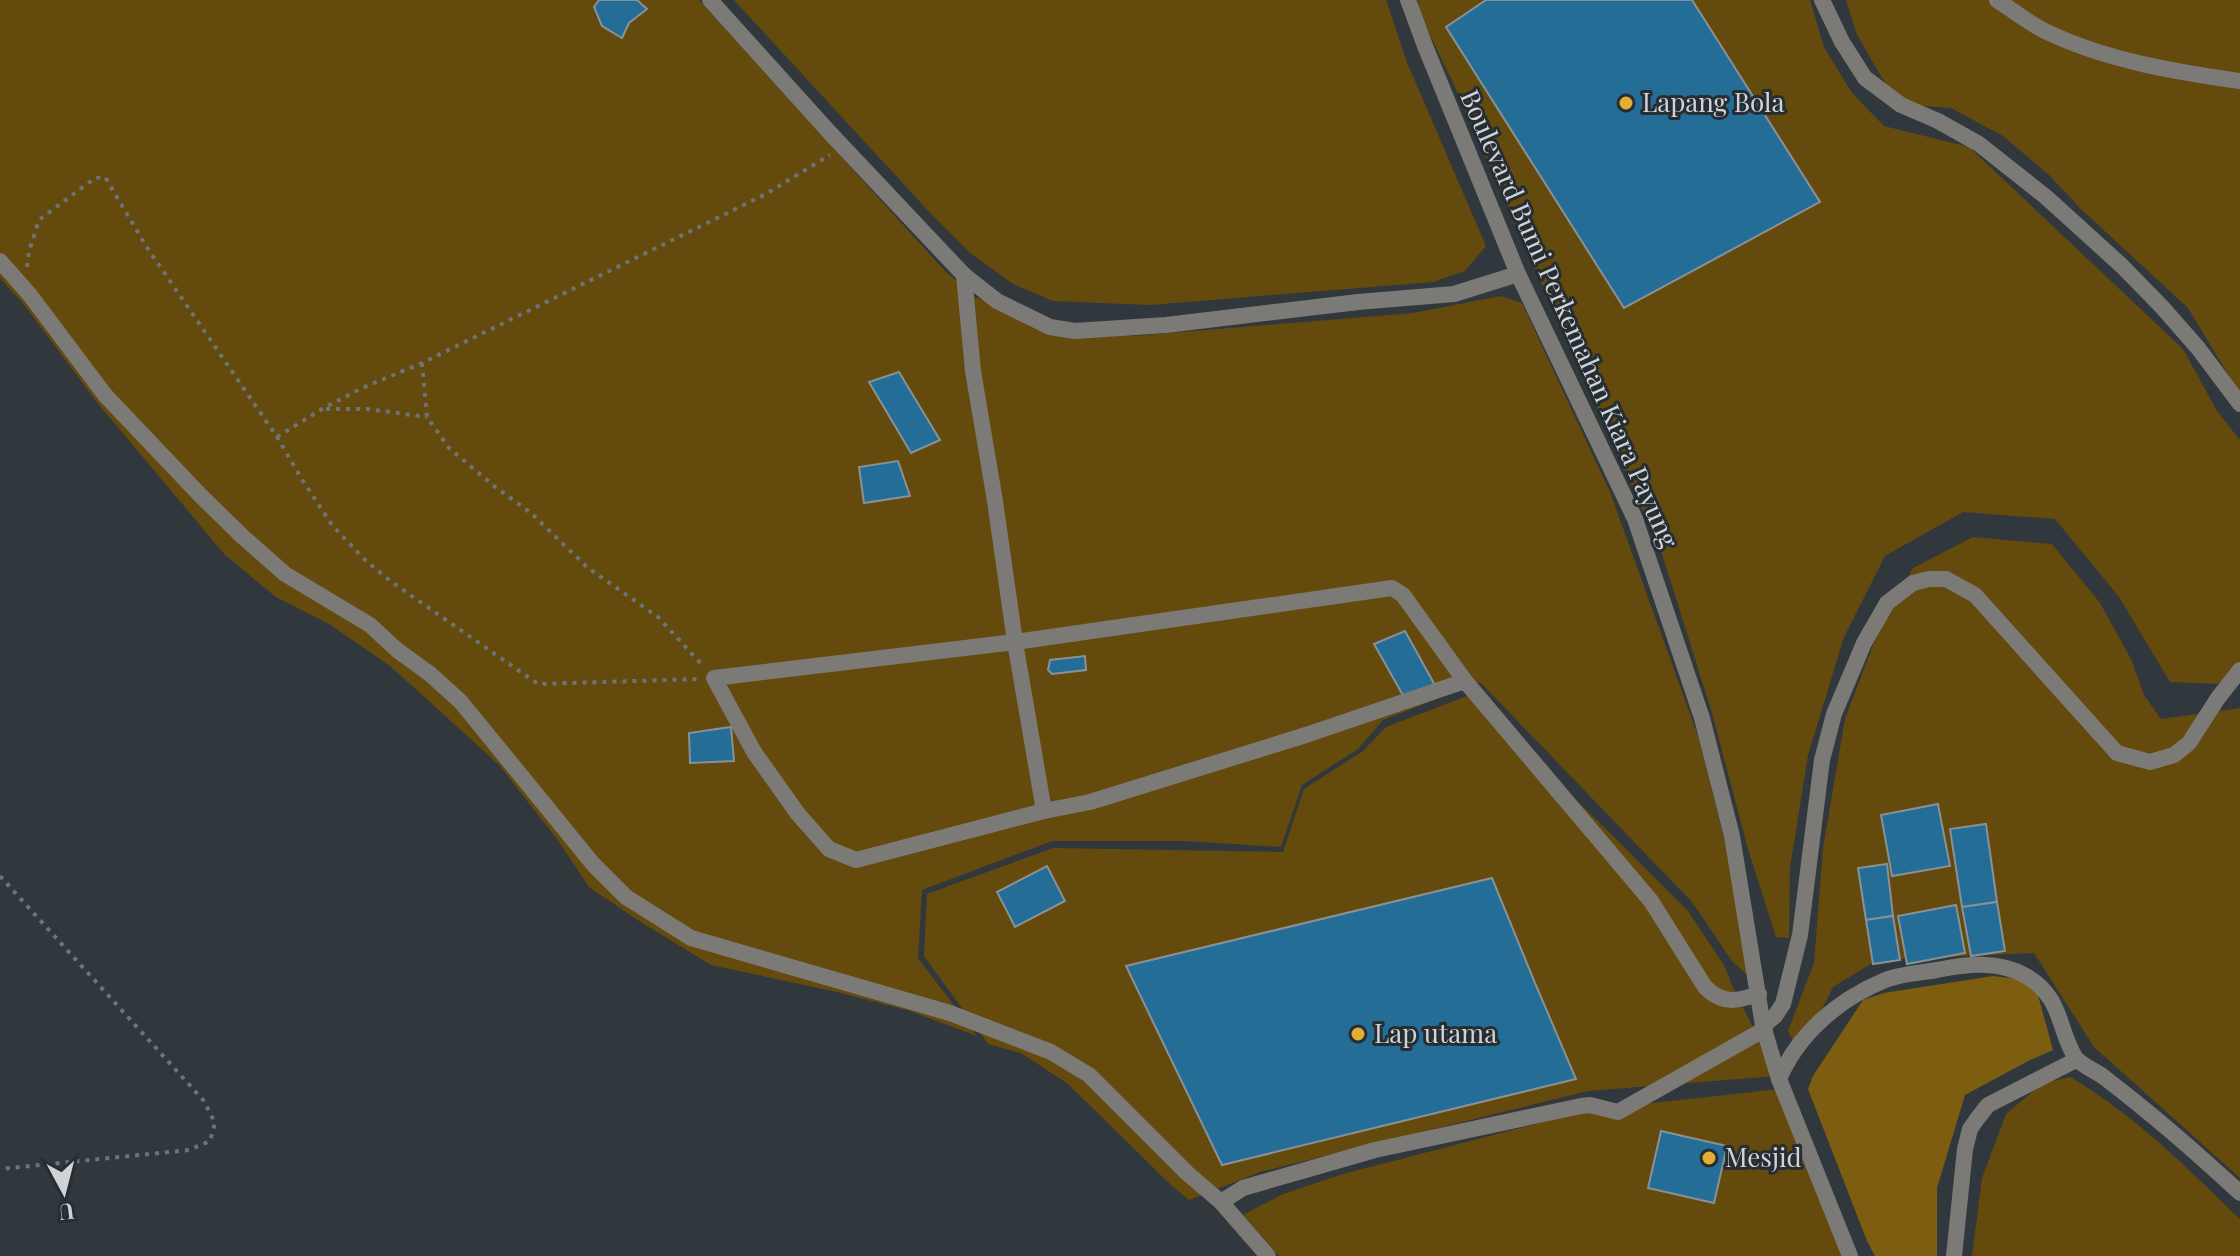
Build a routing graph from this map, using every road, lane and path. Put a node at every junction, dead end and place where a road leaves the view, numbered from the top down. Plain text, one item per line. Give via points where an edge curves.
1 (710, 0) edge
2 (1408, 0) edge
3 (1822, 0) edge
4 (1997, 0) edge
5 (2240, 81) edge
6 (842, 146) junction
7 (0, 261) edge
8 (1518, 274) junction
9 (964, 275) junction
10 (25, 290) junction
11 (422, 363) junction
12 (2240, 404) edge
13 (322, 409) junction
14 (427, 417) junction
15 (277, 437) junction
16 (1015, 642) junction
17 (2240, 670) edge
18 (714, 678) junction
19 (1465, 681) junction
20 (1044, 811) junction
21 (0, 876) edge
22 (1759, 994) junction
23 (1764, 1028) junction
24 (2076, 1060) junction
25 (1779, 1079) junction
26 (0, 1169) edge
27 (2240, 1193) edge
28 (1221, 1202) junction
29 (1268, 1256) edge
30 (1850, 1256) edge
31 (1954, 1256) edge

1 - 6 street
2 - 8 street, Boulevard Bumi Perkemahan Kiara Payung
3 - 12 street via 1865,78 1901,105 1979,144 2046,197 2162,307
4 - 5 street via 2048,33 2103,52 2165,70
6 - 9 street
6 - 11 path via 764,195
7 - 10 street
8 - 9 street via 1454,294 1075,331 1029,318
8 - 22 street, Boulevard Bumi Perkemahan Kiara Payung via 1635,519 1702,718 1732,836
9 - 16 street via 970,352
10 - 15 path via 39,220 95,178 105,177
10 - 28 street via 105,395 243,537 285,574 370,625 461,702 626,897 691,938 950,1013 1051,1052 1089,1075
11 - 13 path
11 - 14 path
13 - 14 path
13 - 15 path
14 - 18 path via 449,448 531,513 588,568 658,617
15 - 18 path via 332,525 365,560 538,684
16 - 18 street
16 - 19 street via 1392,588 1403,595
16 - 20 street
17 - 23 street via 2189,743 2174,755 2150,762 2117,753 1975,595 1946,579 1913,583 1887,603 1834,714 1822,760 1800,935 1783,1004
18 - 20 street via 754,752 798,814 841,855 856,860
19 - 20 street via 1090,802
19 - 22 street via 1651,901 1705,987 1714,996 1738,1001
21 - 26 path via 204,1101 215,1123 210,1141 189,1150
22 - 23 street, Boulevard Bumi Perkemahan Kiara Payung
23 - 25 street, Boulevard Bumi Perkemahan Kiara Payung
23 - 28 street via 1625,1110 1581,1106 1375,1150 1243,1188
24 - 25 street via 2053,999 2027,976 1993,964 1958,965 1885,980 1845,1001 1816,1024
24 - 27 street via 2102,1075
24 - 31 street via 1988,1105 1970,1129
25 - 30 street, Boulevard Bumi Perkemahan Kiara Payung
28 - 29 street

